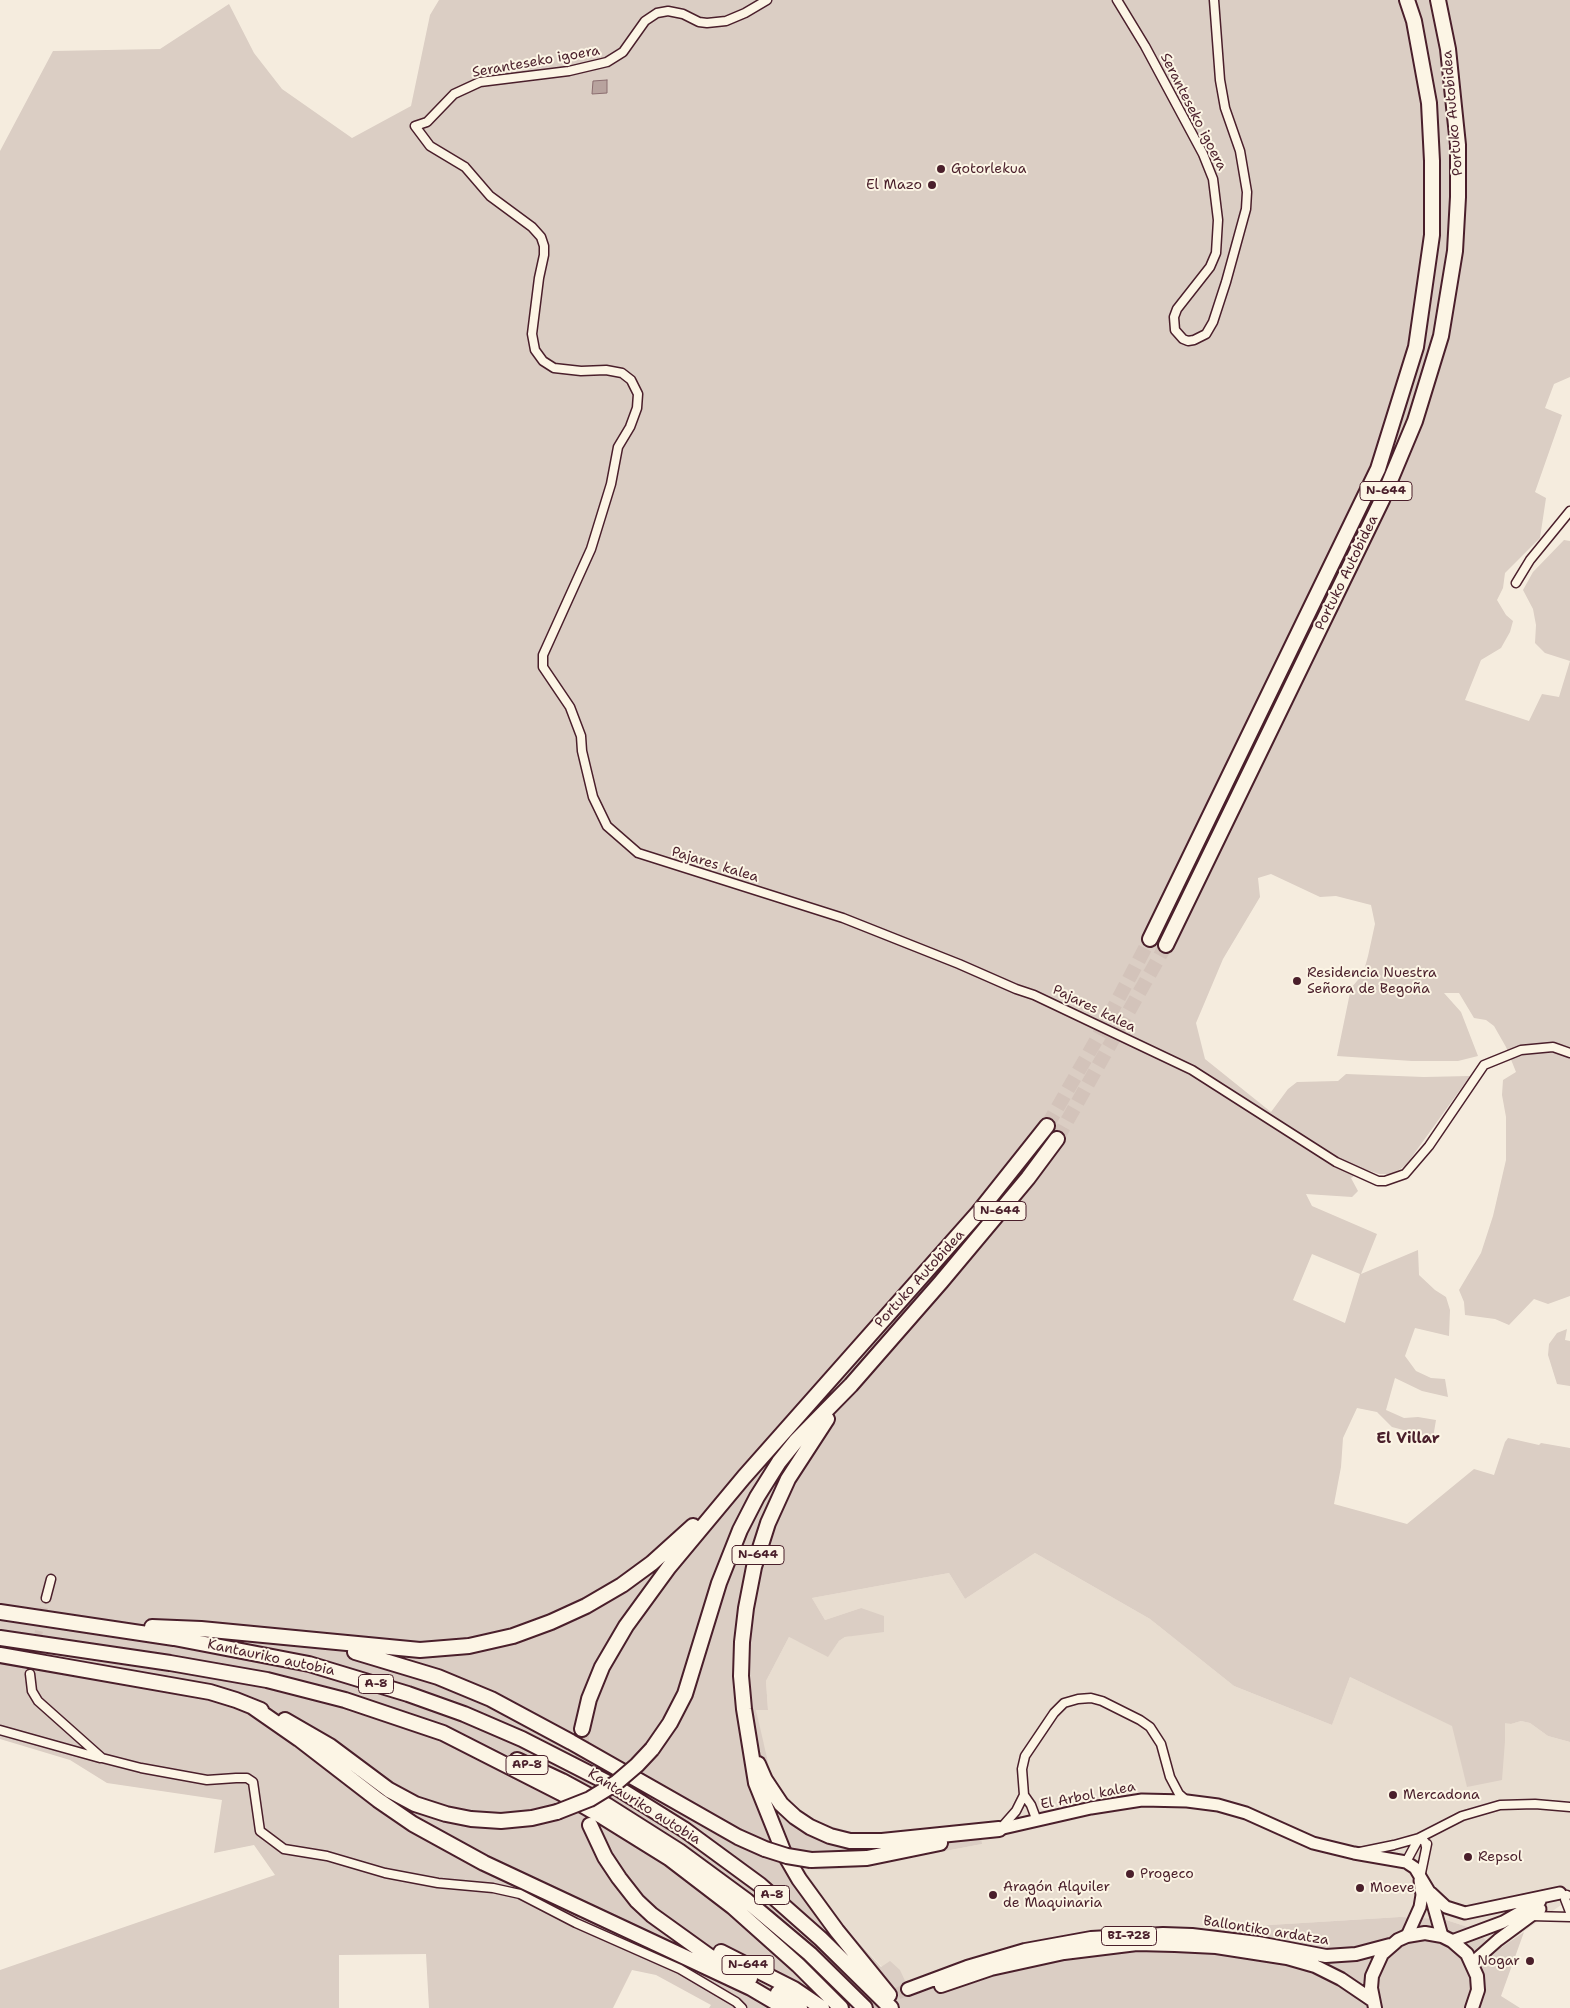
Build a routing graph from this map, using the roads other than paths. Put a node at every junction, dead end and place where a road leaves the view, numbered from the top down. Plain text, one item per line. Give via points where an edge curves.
1 (767, 0) edge
2 (1117, 0) edge
3 (1214, 0) edge
4 (1407, 0) edge
5 (1438, 0) edge
6 (414, 126) joint
7 (1570, 511) edge
8 (1516, 583) dead end
9 (1150, 939) tunnel mouth
10 (1166, 945) tunnel mouth
11 (1570, 1053) edge
12 (1047, 1126) tunnel mouth
13 (1058, 1138) tunnel mouth
14 (851, 1385) junction
15 (744, 1477) junction
16 (51, 1579) dead end
17 (46, 1598) tunnel mouth
18 (0, 1612) edge
19 (94, 1625) junction
20 (0, 1638) edge
21 (319, 1642) junction
22 (0, 1655) edge
23 (30, 1674) tunnel mouth
24 (253, 1707) junction
25 (582, 1729) tunnel mouth
26 (0, 1730) edge
27 (443, 1733) junction
28 (750, 1747) junction
29 (102, 1758) junction
30 (1024, 1795) junction
31 (1187, 1801) junction
32 (1570, 1807) edge
33 (1037, 1821) junction
34 (590, 1825) dead end
35 (999, 1829) junction
36 (1428, 1834) junction
37 (1419, 1838) junction
38 (1426, 1847) junction
39 (1354, 1853) junction
40 (1406, 1862) junction
41 (1420, 1878) junction
42 (1430, 1893) junction
43 (1567, 1893) edge
44 (1568, 1910) edge
45 (1555, 1915) junction
46 (1529, 1916) junction
47 (1570, 1917) edge
48 (670, 1928) junction
49 (1407, 1936) junction
50 (1447, 1938) junction
51 (1390, 1945) junction
52 (1472, 1963) junction
53 (1374, 2004) edge
54 (742, 2008) edge
55 (785, 2008) edge
56 (800, 2008) edge
57 (822, 2008) edge
58 (841, 2008) edge
59 (865, 2008) edge
60 (891, 2008) edge
61 (898, 2008) edge
62 (1472, 2008) edge

1 - 6 street, Seranteseko igoera via 732,18 707,23 668,11 657,14 645,21 623,52 607,62 569,71 480,82 454,94 426,122
2 - 3 street, Seranteseko igoera via 1178,107 1213,179 1218,220 1216,253 1210,267 1174,316 1175,330 1188,341 1206,334 1213,322 1246,209 1247,192 1240,151 1225,108 1220,80
4 - 9 highway, Portuko Autobidea / N-644 via 1429,103 1432,161 1432,235 1416,347 1378,469
5 - 10 highway, Portuko Autobidea / N-644 via 1448,49 1458,145 1455,252 1441,336 1415,421 1382,500
6 - 11 street, Pajares kalea via 430,146 465,167 490,196 541,237 544,255 532,334 535,350 543,361 554,368 622,373 631,380 638,394 630,427 618,447 611,484 591,549 543,655 543,667 570,707 581,736 593,797 608,826 638,853 843,918 1034,994 1192,1070 1336,1162 1378,1182 1405,1174 1429,1146 1484,1065 1521,1050 1553,1047
7 - 8 street via 1530,560
12 - 15 highway, Portuko Autobidea / N-644 via 977,1214
13 - 14 highway, Portuko Autobidea / N-644 via 941,1282
14 - 24 highway, bridge via 796,1441 757,1497 729,1555 685,1694 670,1724 637,1765 590,1799 532,1818 501,1821 446,1814 415,1804 389,1790 330,1746 293,1724
14 - 28 highway, N-644 via 788,1479 768,1523 754,1567 746,1608 742,1676
15 - 21 highway, N-644 via 652,1563 622,1585 551,1622 513,1636 443,1650
15 - 25 highway, N-644 via 669,1567 626,1626 595,1682
16 - 17 street
18 - 19 highway, Kantauriko autobia / A-8
19 - 21 highway via 201,1629
19 - 60 highway, Kantauriko autobia / A-8 via 309,1664 454,1710 531,1744 616,1787 685,1830 760,1885
20 - 27 highway, Kantauriko autobia / A-8 via 267,1680 345,1700
21 - 35 highway, bridge via 438,1677 491,1699 738,1837 787,1856 811,1860 868,1858
22 - 24 highway via 210,1692
23 - 29 street via 32,1691 38,1701
24 - 55 highway via 413,1824 484,1864 751,1988
26 - 29 street
27 - 58 highway, Kantauriko autobia / A-8 via 561,1792 669,1858 733,1907
27 - 59 highway, AP-8 via 512,1757 562,1781 678,1850 748,1901 810,1954
28 - 35 highway, N-644 via 764,1780 781,1804 794,1817 830,1836 850,1841 882,1841
28 - 61 highway, N-644 via 756,1783 784,1854
29 - 54 street via 207,1780 247,1778 253,1782 260,1830 284,1849 429,1881 520,1894 680,1969
30 - 31 street via 1023,1765 1036,1738 1064,1703 1091,1698 1126,1712 1150,1728 1161,1744 1170,1777
30 - 33 street
30 - 35 street via 1016,1811
31 - 33 street, El Arbol kalea via 1142,1800
31 - 39 street, El Arbol kalea via 1246,1813 1312,1843
32 - 36 street via 1500,1804 1462,1816
33 - 35 street, El Arbol kalea
34 - 48 highway, N-644 via 619,1878 637,1901
36 - 37 street, El Arbol kalea
36 - 38 street
37 - 38 street
37 - 39 street, El Arbol kalea
37 - 40 street
38 - 41 street
39 - 40 street, El Arbol kalea
40 - 41 street
41 - 42 street
41 - 49 street via 1420,1907
42 - 43 street via 1446,1907 1465,1913
42 - 50 street
43 - 44 street
43 - 46 street
43 - 50 street via 1538,1902 1503,1922
44 - 45 street
45 - 46 street
45 - 47 street
46 - 52 street
48 - 56 highway via 709,1956
48 - 57 highway, N-644 via 785,1984
49 - 50 main road, BI-728 via 1425,1933
49 - 51 main road, BI-728
50 - 52 main road via 1467,1954
51 - 53 main road, BI-728 via 1372,1976
51 - 53 main road, Ballontiko ardatza / BI-728 via 1356,1954 1326,1956 1192,1935 1091,1938 1026,1950 967,1967 910,1993 1033,1959 1099,1947 1176,1944 1256,1952 1315,1966 1341,1978
52 - 62 main road via 1478,1990

